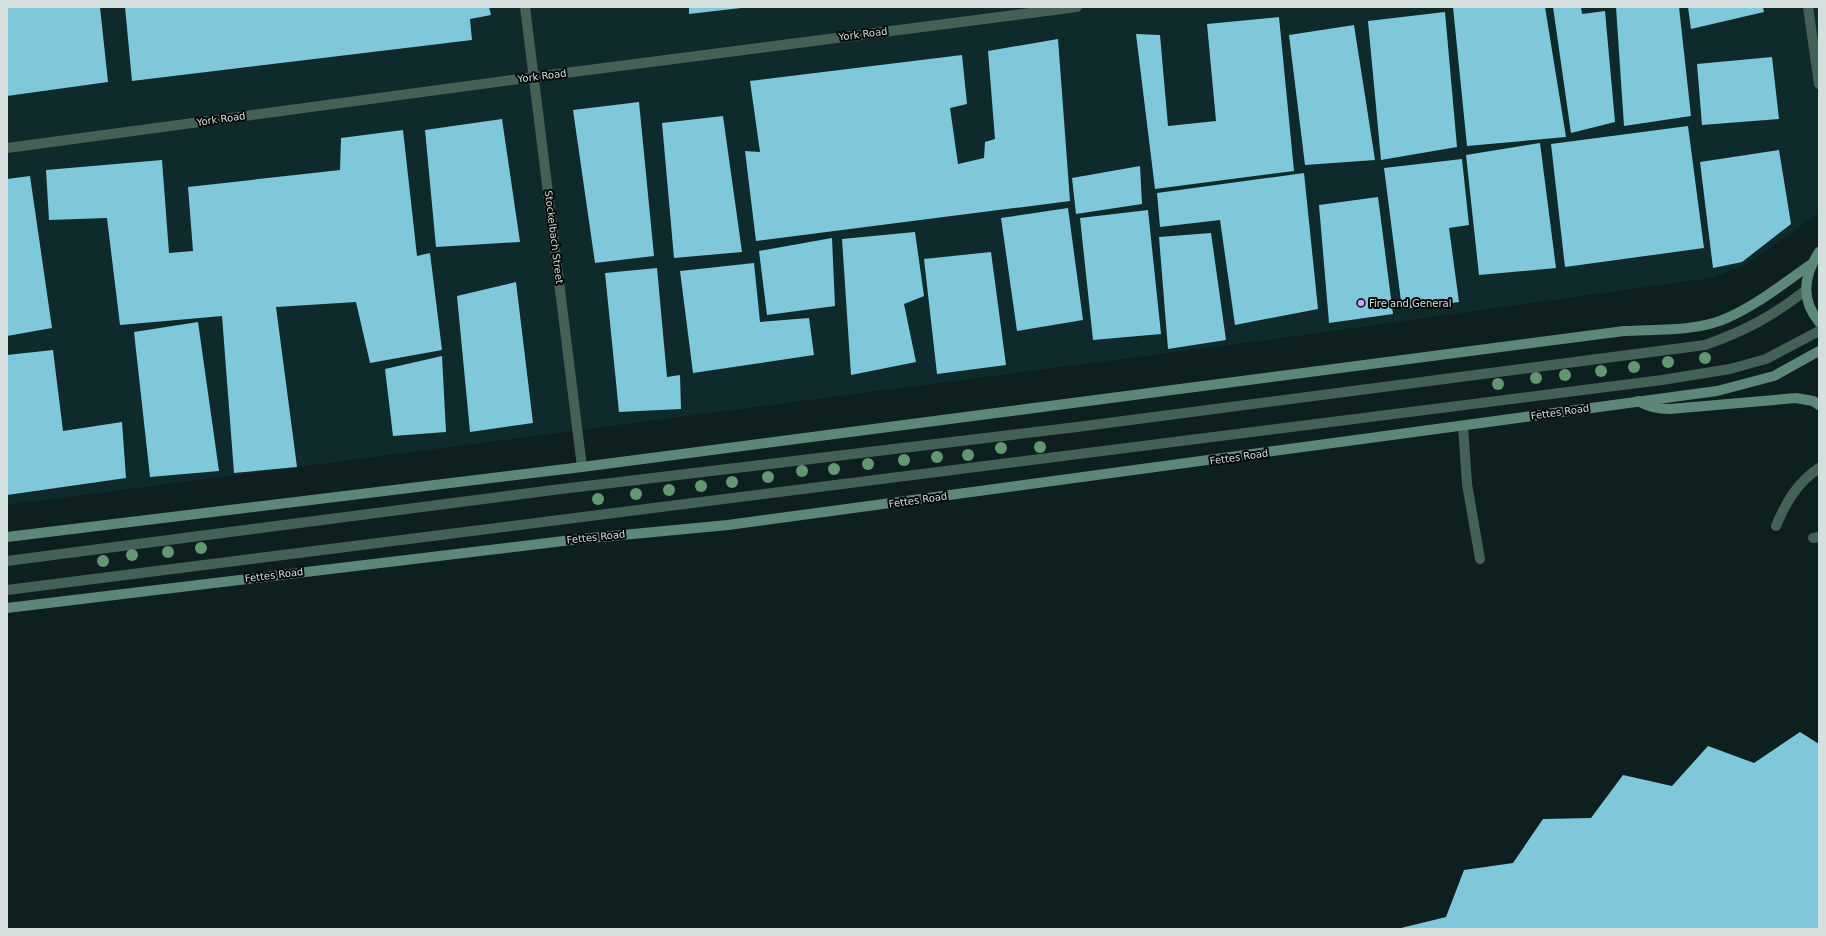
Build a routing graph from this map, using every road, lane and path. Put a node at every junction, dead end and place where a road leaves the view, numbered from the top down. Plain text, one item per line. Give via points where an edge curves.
1 (525, 7) edge
2 (1077, 7) edge
3 (1808, 7) edge
4 (534, 77) junction
5 (1819, 84) edge
6 (7, 148) edge
7 (1819, 252) edge
8 (1810, 265) junction
9 (1806, 290) junction
10 (1819, 322) edge
11 (1819, 331) edge
12 (1819, 351) edge
13 (1638, 401) junction
14 (1819, 404) edge
15 (1462, 426) junction
16 (582, 467) junction
17 (1819, 468) edge
18 (1776, 526) dead end
19 (7, 537) edge
20 (1480, 559) dead end
21 (7, 561) edge
22 (7, 590) edge
23 (7, 608) edge

1 - 4 street, Stockelbach Street
2 - 4 street, York Road
3 - 5 street
4 - 6 street, York Road
4 - 16 street, Stockelbach Street
7 - 8 street
8 - 9 street
8 - 16 street via 1727,318 1696,326 1616,332
9 - 10 street via 1813,315
9 - 21 street via 1760,322 1705,345 1077,427 553,490
11 - 22 street via 1766,359 1730,369 1662,380
12 - 13 street, Fettes Road via 1768,378 1717,391
13 - 14 street via 1658,409 1796,398
13 - 15 street, Fettes Road
15 - 20 street via 1467,484
15 - 23 street, Fettes Road via 728,525 575,539
16 - 19 street
17 - 18 street via 1800,483 1789,497

